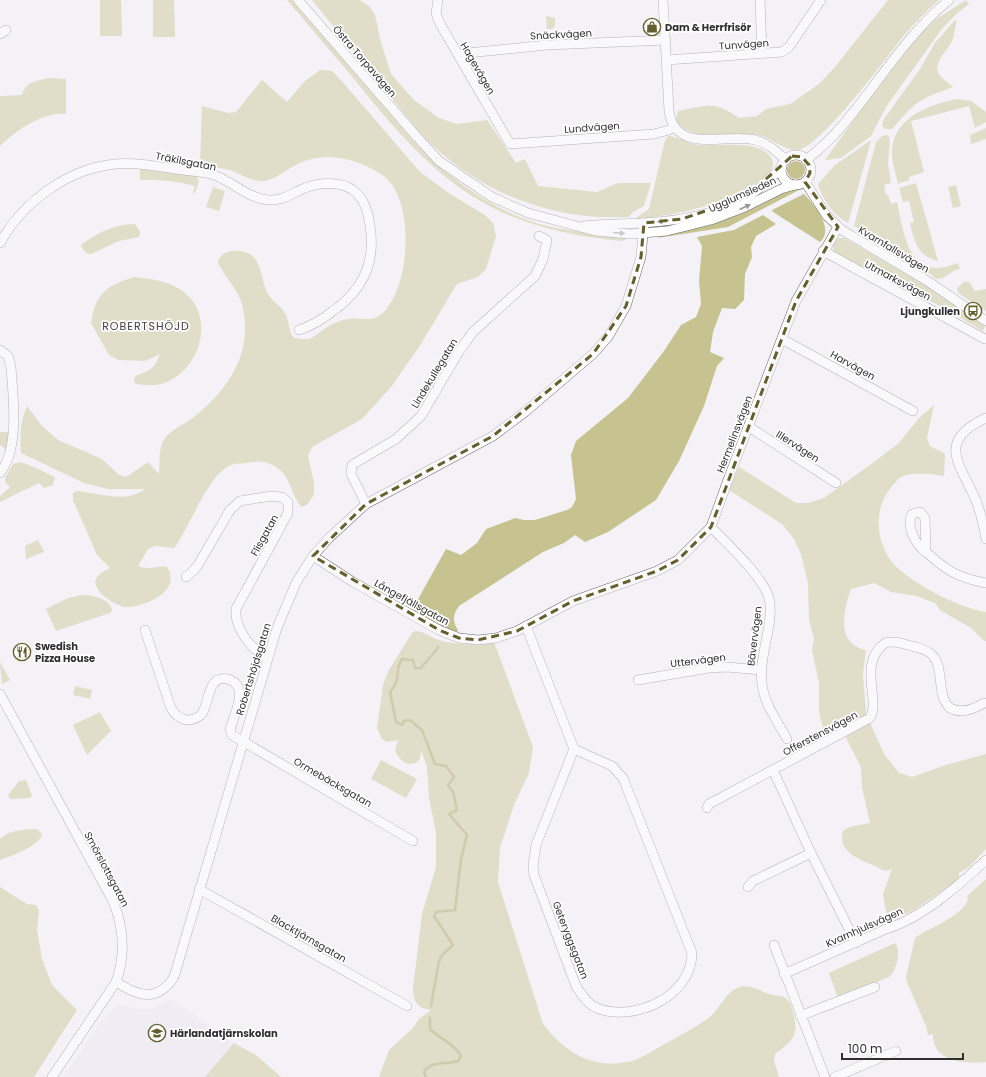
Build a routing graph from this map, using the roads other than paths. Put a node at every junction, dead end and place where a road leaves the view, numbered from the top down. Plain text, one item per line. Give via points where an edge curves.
1 (298, 0) edge
2 (438, 0) edge
3 (663, 0) edge
4 (760, 0) edge
5 (821, 0) edge
6 (949, 0) edge
7 (666, 40) junction
8 (762, 53) junction
9 (458, 54) junction
10 (666, 60) junction
11 (674, 127) junction
12 (417, 137) joint
13 (510, 144) joint
14 (806, 160) junction
15 (784, 164) junction
16 (805, 182) junction
17 (795, 185) junction
18 (644, 223) junction
19 (581, 226) junction
20 (838, 227) junction
21 (644, 234) junction
22 (539, 236) dead end
23 (0, 243) edge
24 (822, 251) junction
25 (986, 321) edge
26 (299, 330) dead end
27 (782, 339) junction
28 (985, 339) dead end
29 (0, 350) edge
30 (913, 411) dead end
31 (986, 418) edge
32 (749, 427) junction
33 (0, 473) edge
34 (836, 483) dead end
35 (366, 504) junction
36 (711, 527) junction
37 (986, 539) edge
38 (926, 552) dead end
39 (313, 556) junction
40 (186, 577) dead end
41 (986, 582) edge
42 (595, 592) joint
43 (526, 626) junction
44 (145, 630) dead end
45 (267, 659) junction
46 (761, 670) junction
47 (638, 680) dead end
48 (0, 694) edge
49 (984, 703) dead end
50 (787, 739) dead end
51 (242, 742) junction
52 (574, 749) junction
53 (773, 770) junction
54 (707, 808) dead end
55 (413, 841) dead end
56 (811, 853) junction
57 (986, 860) edge
58 (748, 887) dead end
59 (199, 889) junction
60 (856, 943) junction
61 (774, 946) dead end
62 (784, 974) junction
63 (116, 982) junction
64 (875, 987) dead end
65 (407, 1006) dead end
66 (800, 1016) junction
67 (896, 1051) dead end
68 (52, 1077) edge
69 (825, 1077) edge
70 (835, 1077) edge

1 - 12 street, Östra Torpavägen
2 - 9 street, Hagevägen via 437,16
3 - 7 street
4 - 8 street
5 - 8 street, Tunvägen via 789,46 782,52
6 - 14 street via 909,41 842,126
7 - 9 street, Snäckvägen via 547,46
7 - 10 street
8 - 10 street, Tunvägen
9 - 13 street, Hagevägen
10 - 11 street via 669,111
11 - 13 street, Lundvägen via 654,134
11 - 15 street via 692,139 757,140 771,147
12 - 19 street, Ugglumsleden via 439,161 492,197 528,213
14 - 15 street via 797,156
14 - 16 street via 810,165 810,173
15 - 17 street, Ugglumsleden via 782,174 785,181
15 -> 18 street, Ugglumsleden via 757,190 730,204 682,219
16 - 17 street, Ugglumsleden
16 - 20 street, Kvarnfallsvägen via 827,216
21 -> 17 street, Ugglumsleden via 711,220
18 - 19 street, Ugglumsleden
18 - 21 street, Robertshöjdsgatan
19 -> 21 street, Ugglumsleden via 595,231
20 - 24 street, Hermelinsvägen
20 - 25 street, Kvarnfallsvägen via 930,282
21 - 35 street, Robertshöjdsgatan via 641,257 626,306 612,330 593,354 493,436
22 - 35 street, Lindekullegatan via 547,240 544,259 535,276 487,318 467,340 427,407 413,424 385,446 352,465 351,474
23 - 26 street, Träkilsgatan via 17,218 44,193 65,179 105,165 139,164 206,174 227,182 250,196 269,200 283,199 312,185 342,185 358,194 367,213 372,239 369,264 362,282 352,296 321,320
24 - 27 street, Hermelinsvägen via 796,301
24 - 28 street, Utmarksvägen
27 - 30 street, Harvägen
27 - 32 street, Hermelinsvägen
29 - 33 street via 8,356 11,367 13,436 12,449
31 - 37 street via 968,427 956,447 956,457 977,504
32 - 34 street, Illervägen
32 - 36 street, Hermelinsvägen
35 - 39 street, Robertshöjdsgatan
36 - 42 street, Hermelinsvägen via 686,553 668,566
36 - 46 street, Bävervägen via 759,579 767,593 770,605
38 - 41 street via 935,562 960,577
39 - 43 street, Långefjällsgatan via 353,582 448,634 478,640 496,638
39 - 45 street, Robertshöjdsgatan via 290,595
40 - 45 street, Flisgatan via 198,565 230,510 240,501 271,496 281,496 285,499 289,506 288,513 236,609 236,619 249,643
42 - 43 street, Långefjällsgatan
43 - 52 street
44 - 51 street via 171,708 180,718 190,720 201,715 216,681 227,679 238,686 240,695 230,732
45 - 51 street, Robertshöjdsgatan
46 - 47 street, Uttervägen via 713,668
46 - 50 street, Bävervägen via 767,702
48 - 63 street, Smörslottsgatan via 113,901 122,926 123,942
49 - 53 street, Offerstensvägen via 962,711 950,708 944,699 933,655 909,645 885,643 876,653 870,672 873,710 870,718
51 - 55 street, Ormebäcksgatan
51 - 59 street, Robertshöjdsgatan
52 - 52 street, Geteryggsgatan via 536,845 534,875 581,994 596,1008 613,1012 634,1011 659,1002 670,994 688,972 692,953 623,778 612,766
53 - 54 street, Offerstensvägen via 709,804
53 - 56 street
56 - 58 street via 753,881
56 - 60 street
57 - 60 street, Kvarnhjulsvägen via 945,895 901,925
59 - 63 street, Robertshöjdsgatan via 177,968 170,984 160,992 148,995 134,992
59 - 65 street, Blacktjärnsgatan
60 - 62 street, Kvarnhjulsvägen
61 - 62 street
62 - 66 street
63 - 68 street, Smörslottsgatan
64 - 66 street
66 - 69 street
67 - 70 street

